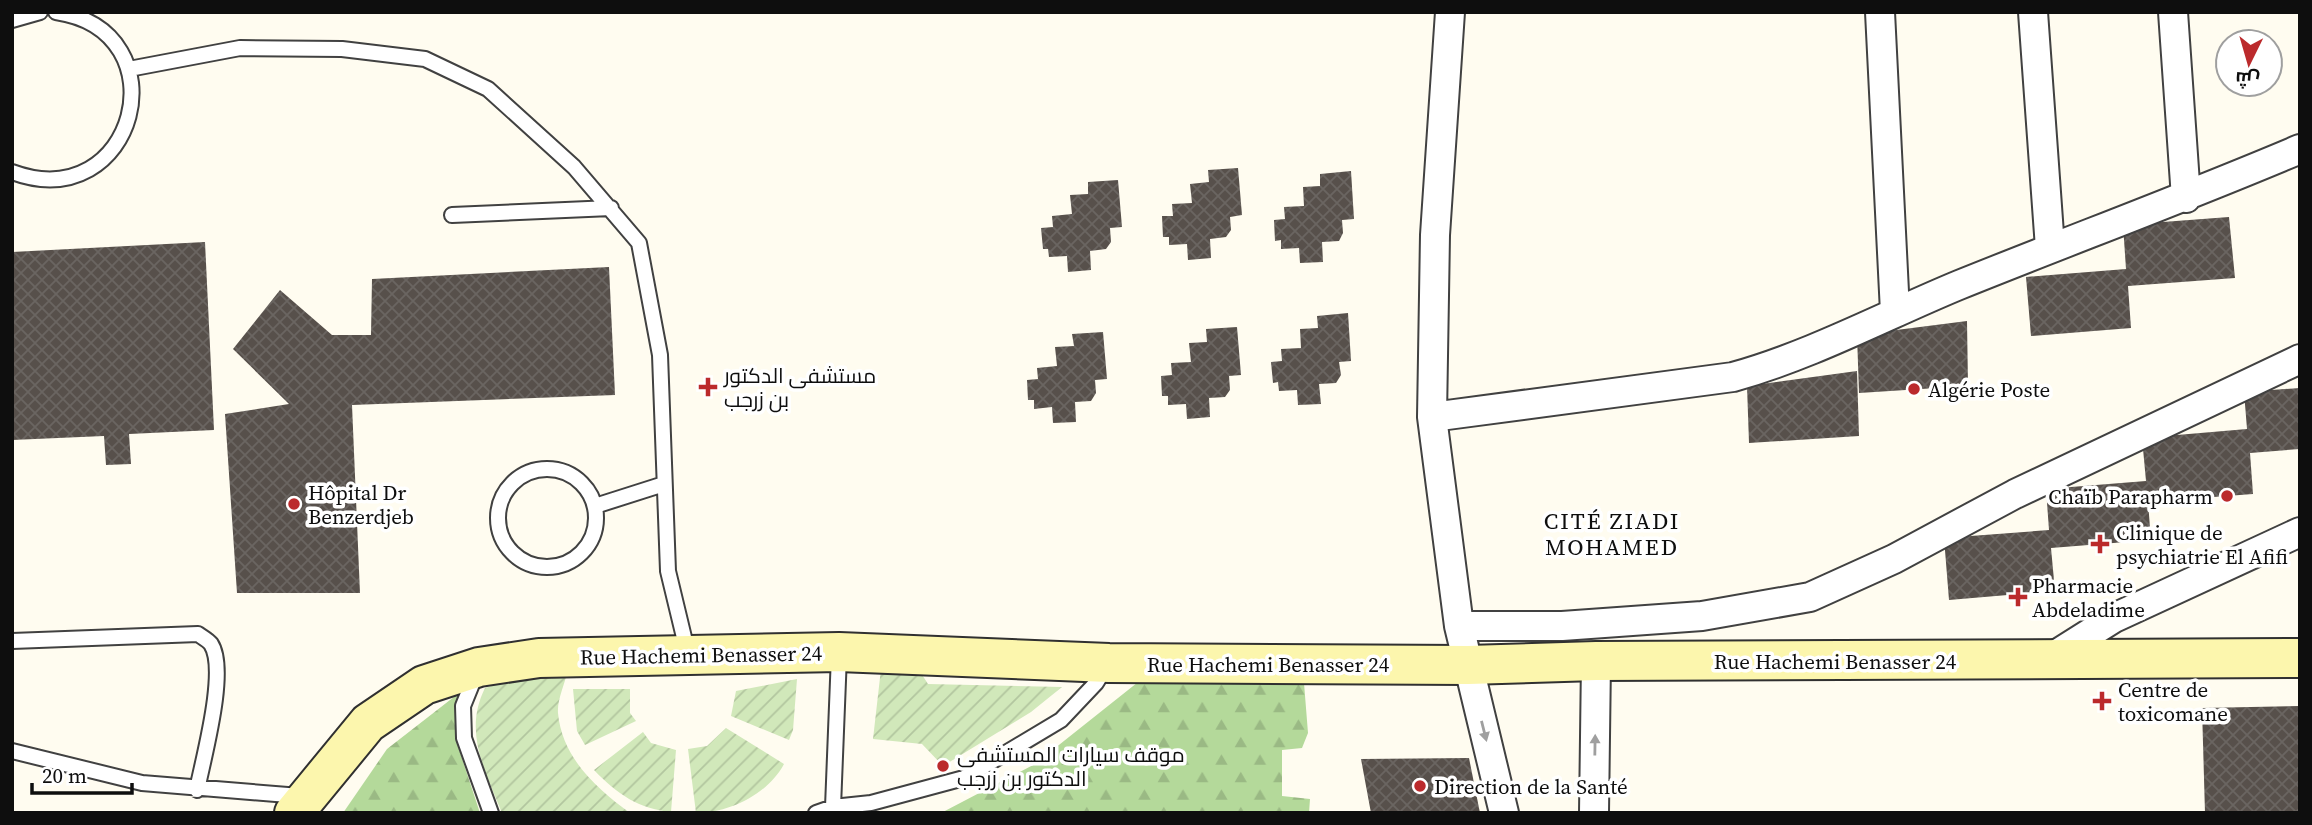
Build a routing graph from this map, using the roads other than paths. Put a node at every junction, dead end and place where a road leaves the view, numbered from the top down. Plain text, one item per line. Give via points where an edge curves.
1 (40, 12) edge
2 (56, 12) edge
3 (1450, 12) edge
4 (1880, 12) edge
5 (2034, 12) edge
6 (2173, 12) edge
7 (12, 20) edge
8 (129, 69) junction
9 (2300, 149) edge
10 (12, 172) edge
11 (2186, 198) junction
12 (611, 208) junction
13 (452, 215) dead end
14 (2050, 248) junction
15 (1895, 312) junction
16 (2300, 359) edge
17 (1432, 417) junction
18 (664, 484) junction
19 (595, 506) junction
20 (2300, 533) edge
21 (1459, 625) junction
22 (12, 641) edge
23 (839, 652) junction
24 (688, 655) junction
25 (2300, 659) edge
26 (1596, 661) junction
27 (2047, 661) junction
28 (1109, 663) junction
29 (1468, 665) junction
30 (479, 667) junction
31 (12, 751) edge
32 (197, 790) junction
33 (299, 805) edge
34 (833, 807) junction
35 (491, 813) edge
36 (816, 813) edge
37 (1504, 813) edge
38 (1594, 813) edge

1 - 7 lane
2 - 8 lane via 98,27 117,46
3 - 17 street via 1435,234
4 - 15 street
5 - 14 street
6 - 11 street
8 - 10 lane via 133,98 128,127 112,152 89,170 62,180 33,179
8 - 12 lane via 240,48 342,49 425,59 488,89 574,167
9 - 11 street
11 - 14 street
12 - 13 lane
12 - 18 lane via 639,243 660,355
14 - 15 street
15 - 17 street via 1782,364 1733,377
16 - 21 street via 1810,597 1702,615 1562,626
17 - 21 street
18 - 19 lane
18 - 24 lane via 668,571
19 - 19 lane via 577,479 563,472 539,471 517,480 506,492 498,523 512,552 540,567 556,567 584,551 597,522
20 - 27 street via 2114,618
21 - 29 street
22 - 32 lane via 198,634 210,643 217,663 213,715
23 - 24 main road, Rue Hachemi Benasser 24
23 - 28 main road, Rue Hachemi Benasser 24
23 - 34 lane
24 - 30 main road, Rue Hachemi Benasser 24 via 539,658
25 - 27 main road, Rue Hachemi Benasser 24
26 - 27 main road, Rue Hachemi Benasser 24
26 - 29 main road, Rue Hachemi Benasser 24
38 -> 26 street
28 - 29 main road, Rue Hachemi Benasser 24
28 - 34 lane via 1061,720 964,778 871,803
29 -> 37 street
30 - 33 main road, Rue Hachemi Benasser 24 via 424,685 368,723
30 - 35 lane via 463,706 464,738
31 - 32 lane via 142,783
32 - 33 lane
34 - 36 lane

